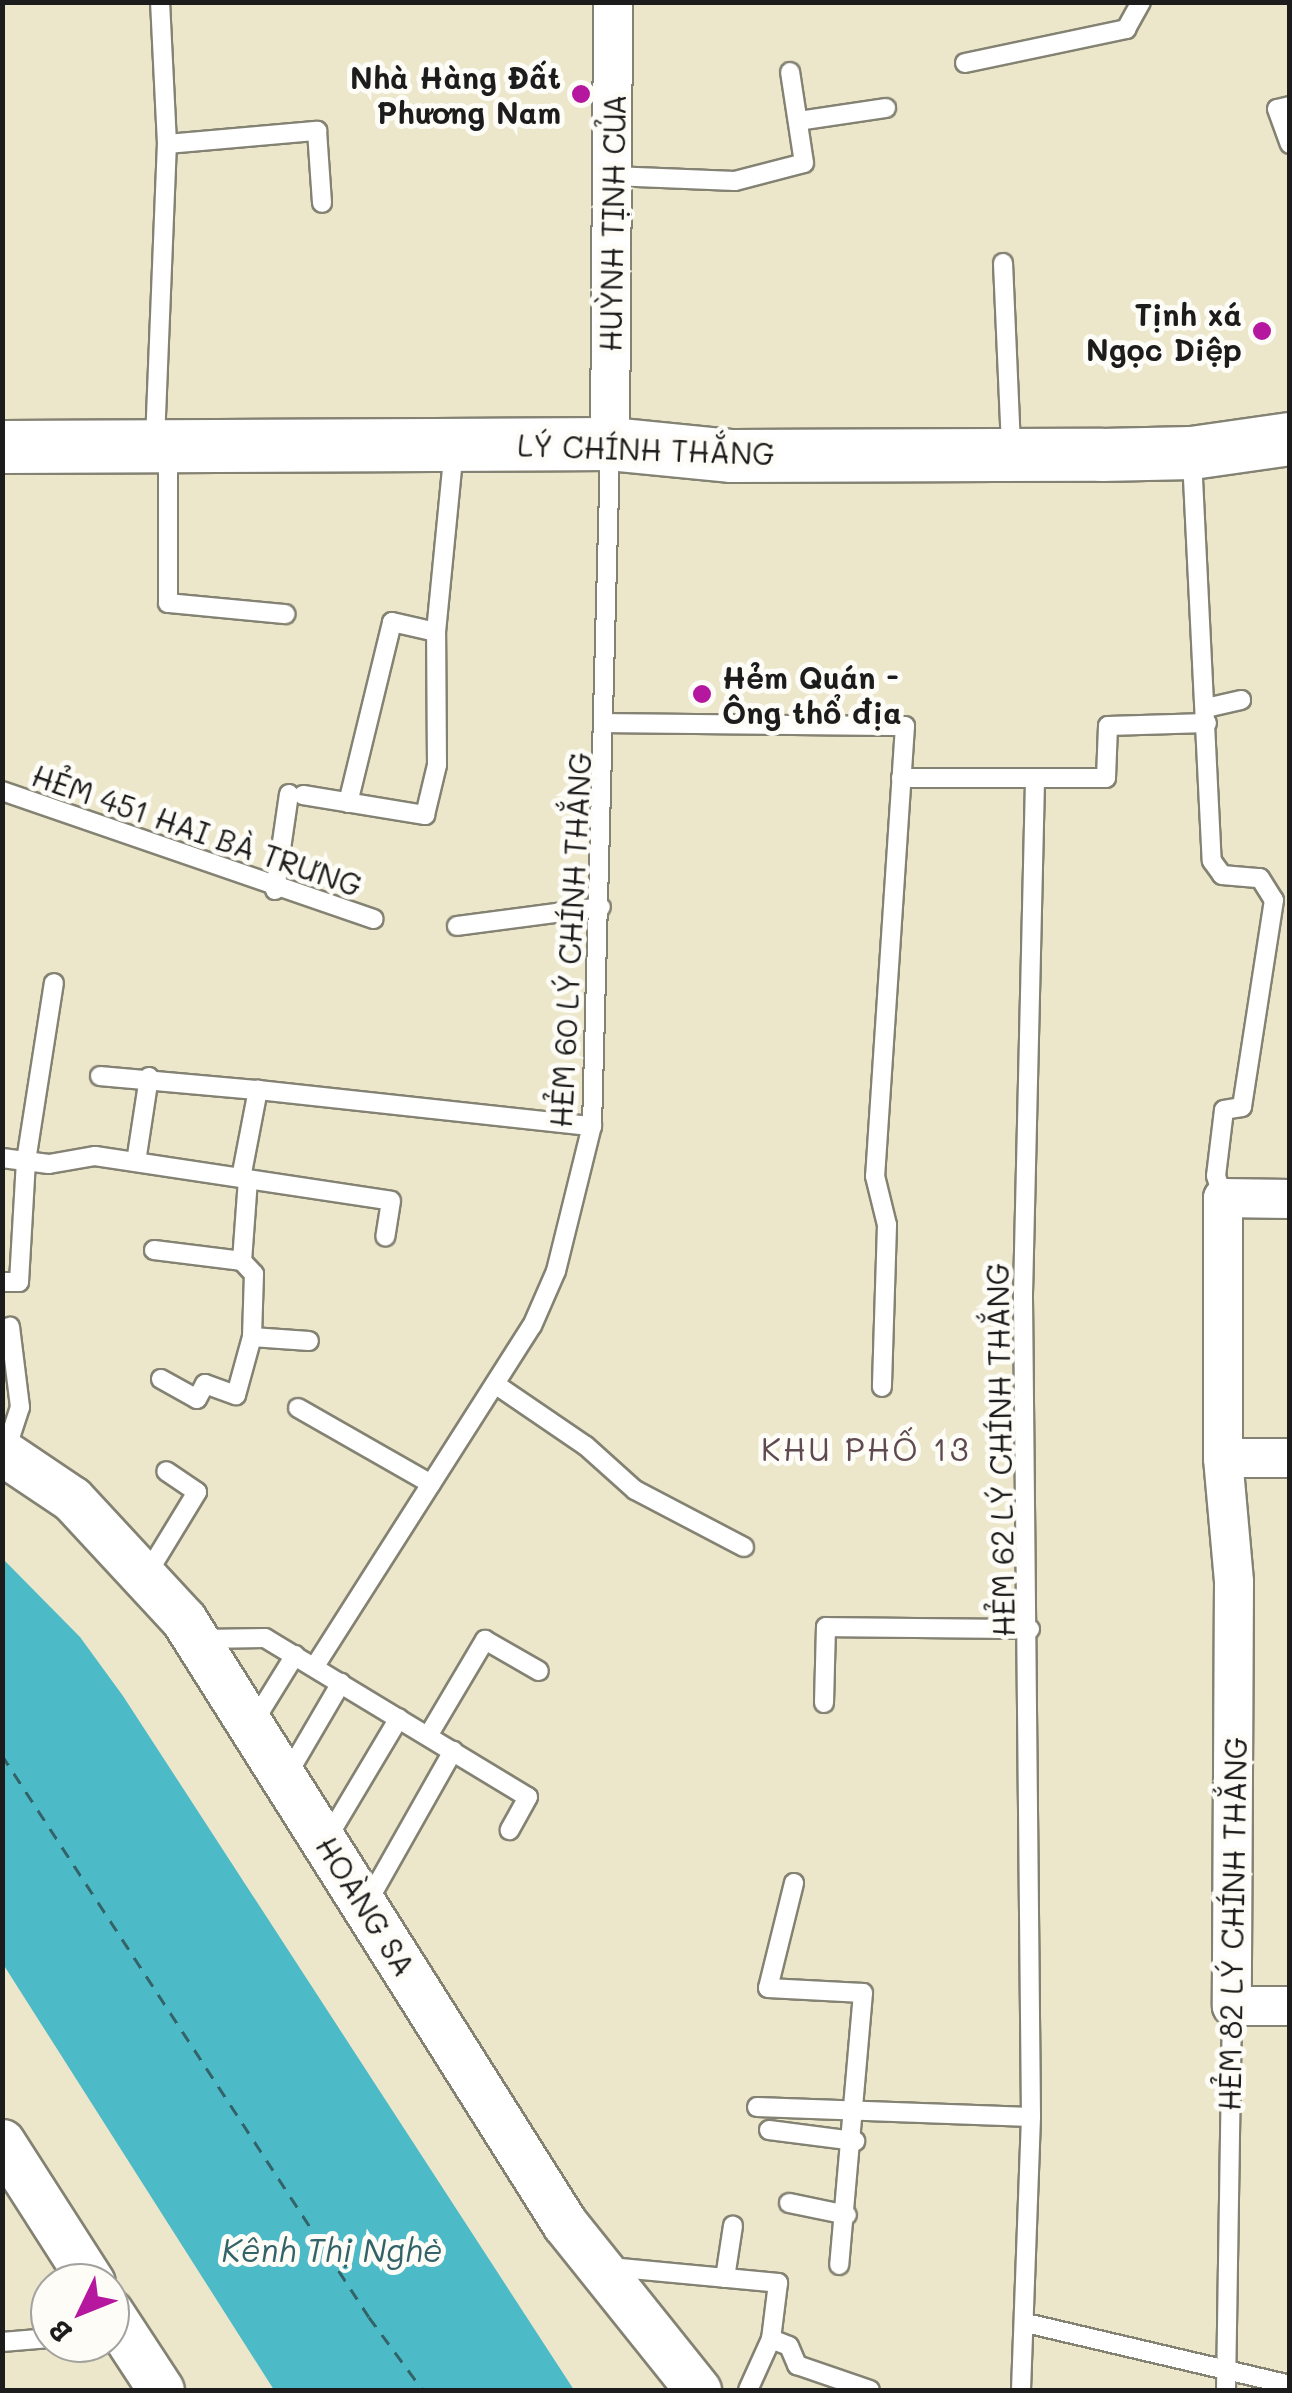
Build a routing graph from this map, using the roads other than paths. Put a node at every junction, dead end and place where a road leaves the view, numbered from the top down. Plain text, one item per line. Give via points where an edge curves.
1 (160, 2) edge
2 (614, 2) edge
3 (1141, 2) edge
4 (965, 64) dead end
5 (790, 72) dead end
6 (1290, 106) edge
7 (886, 108) dead end
8 (798, 121) junction
9 (167, 144) junction
10 (1290, 144) edge
11 (612, 176) junction
12 (322, 203) dead end
13 (1003, 263) dead end
14 (1290, 439) edge
15 (162, 442) junction
16 (454, 443) junction
17 (610, 444) junction
18 (2, 447) edge
19 (1192, 453) junction
20 (1012, 454) junction
21 (284, 614) dead end
22 (436, 632) junction
23 (1242, 700) dead end
24 (1207, 716) junction
25 (607, 723) junction
26 (902, 778) junction
27 (1035, 782) junction
28 (2, 792) edge
29 (348, 803) junction
30 (275, 890) junction
31 (601, 907) junction
32 (374, 919) dead end
33 (457, 926) dead end
34 (54, 983) dead end
35 (100, 1076) dead end
36 (149, 1078) junction
37 (258, 1090) junction
38 (592, 1126) junction
39 (2, 1158) edge
40 (26, 1161) junction
41 (136, 1162) junction
42 (245, 1179) junction
43 (1223, 1198) junction
44 (1290, 1199) edge
45 (385, 1238) dead end
46 (154, 1250) dead end
47 (242, 1261) junction
48 (2, 1282) edge
49 (10, 1327) dead end
50 (252, 1337) junction
51 (309, 1341) dead end
52 (161, 1379) dead end
53 (495, 1384) junction
54 (882, 1387) dead end
55 (298, 1408) dead end
56 (4, 1453) edge
57 (1223, 1458) junction
58 (1290, 1458) edge
59 (166, 1471) dead end
60 (431, 1484) junction
61 (744, 1547) dead end
62 (147, 1574) junction
63 (1030, 1629) junction
64 (196, 1639) junction
65 (295, 1655) junction
66 (315, 1666) junction
67 (539, 1672) dead end
68 (342, 1683) junction
69 (824, 1703) dead end
70 (398, 1718) junction
71 (251, 1726) junction
72 (428, 1736) junction
73 (454, 1751) junction
74 (285, 1779) junction
75 (510, 1830) dead end
76 (325, 1842) junction
77 (794, 1883) dead end
78 (365, 1906) junction
79 (1232, 2006) junction
80 (1290, 2006) edge
81 (756, 2107) dead end
82 (858, 2109) junction
83 (1031, 2117) junction
84 (769, 2130) dead end
85 (2, 2142) edge
86 (854, 2142) junction
87 (789, 2203) dead end
88 (847, 2215) junction
89 (732, 2226) dead end
90 (79, 2263) edge
91 (839, 2264) dead end
92 (594, 2266) junction
93 (725, 2278) junction
94 (1026, 2324) junction
95 (30, 2340) edge
96 (770, 2340) junction
97 (2, 2342) edge
98 (130, 2347) edge
99 (1226, 2370) junction
100 (1290, 2384) edge
101 (162, 2390) edge
102 (698, 2390) edge
103 (748, 2390) edge
104 (870, 2390) edge
105 (1021, 2390) edge
106 (1226, 2390) edge

1 - 9 lane
2 - 11 street, HUỲNH TỊNH CỦA
3 - 4 lane via 1126,29
5 - 8 lane
6 - 10 lane via 1277,109
7 - 8 lane
8 - 11 lane via 804,163 734,181
9 - 12 lane via 317,131
9 - 15 lane
11 - 17 street, HUỲNH TỊNH CỦA
13 - 20 lane
14 - 19 main road, LÝ CHÍNH THẮNG
15 - 16 main road, LÝ CHÍNH THẮNG
15 - 18 main road, LÝ CHÍNH THẮNG
15 - 21 lane via 168,602
16 - 17 main road, LÝ CHÍNH THẮNG
16 - 22 lane
17 - 20 main road, LÝ CHÍNH THẮNG via 732,456
17 - 25 lane, HẺM 60 LÝ CHÍNH THẮNG
19 - 20 main road, LÝ CHÍNH THẮNG
19 - 24 lane
22 - 29 lane via 392,622
22 - 29 lane via 437,765 425,815
23 - 24 lane
24 - 27 lane via 1108,726 1106,778
24 - 43 lane via 1212,861 1222,874 1260,878 1274,900 1242,1108 1224,1110 1216,1176
25 - 26 lane via 905,726
25 - 31 lane, HẺM 60 LÝ CHÍNH THẮNG
26 - 27 lane
26 - 54 lane via 876,1176 886,1225
27 - 63 lane, HẺM 62 LÝ CHÍNH THẮNG via 1023,1294
28 - 30 lane, HẺM 451 HAI BÀ TRƯNG
29 - 30 lane via 296,795
30 - 32 lane, HẺM 451 HAI BÀ TRƯNG
31 - 33 lane
31 - 38 lane, HẺM 60 LÝ CHÍNH THẮNG
34 - 40 lane
35 - 36 lane
36 - 37 lane
36 - 41 lane
37 - 38 lane
37 - 42 lane
38 - 53 lane, HẺM 60 LÝ CHÍNH THẮNG via 556,1272
39 - 40 lane
40 - 41 lane via 95,1156
40 - 48 lane via 19,1282
41 - 42 lane
42 - 45 lane via 391,1201
42 - 47 lane
43 - 44 street
43 - 57 street, HẺM 82 LÝ CHÍNH THẮNG
46 - 47 lane
47 - 50 lane via 254,1274
49 - 56 lane via 20,1407
50 - 51 lane
50 - 52 lane via 236,1395 204,1384 197,1399
53 - 60 lane, HẺM 60 LÝ CHÍNH THẮNG
53 - 61 lane via 586,1446 634,1490
55 - 60 lane
56 - 62 street, HOÀNG SA via 72,1499
57 - 58 street
57 - 79 street, HẺM 82 LÝ CHÍNH THẮNG via 1234,1582
59 - 62 lane via 197,1492
60 - 66 lane, HẺM 60 LÝ CHÍNH THẮNG
62 - 64 street, HOÀNG SA
63 - 69 lane via 826,1627
63 - 83 lane, HẺM 62 LÝ CHÍNH THẮNG
64 - 65 lane via 257,1636
64 - 71 street, HOÀNG SA
65 - 66 lane
65 - 71 lane
66 - 68 lane
67 - 72 lane via 484,1640
68 - 70 lane
68 - 74 lane
70 - 72 lane
70 - 76 lane
71 - 74 street, HOÀNG SA
72 - 73 lane
73 - 75 lane via 528,1796
73 - 78 lane
74 - 76 street, HOÀNG SA
76 - 78 street, HOÀNG SA
77 - 82 lane via 768,1988 864,1993
78 - 92 street, HOÀNG SA
79 - 80 street
79 - 99 lane, HẺM 82 LÝ CHÍNH THẮNG
81 - 82 lane
82 - 83 lane
82 - 86 lane
83 - 94 lane, HẺM 62 LÝ CHÍNH THẮNG
84 - 86 lane
85 - 90 street
86 - 88 lane
87 - 88 lane
88 - 91 lane
89 - 93 lane
92 - 93 lane
92 - 102 street, HOÀNG SA
93 - 96 lane via 778,2284
94 - 99 lane
94 - 105 lane, HẺM 62 LÝ CHÍNH THẮNG
95 - 97 lane
96 - 103 lane
96 - 104 lane via 789,2346 797,2366
98 - 101 street
99 - 100 lane
99 - 106 lane, HẺM 82 LÝ CHÍNH THẮNG

